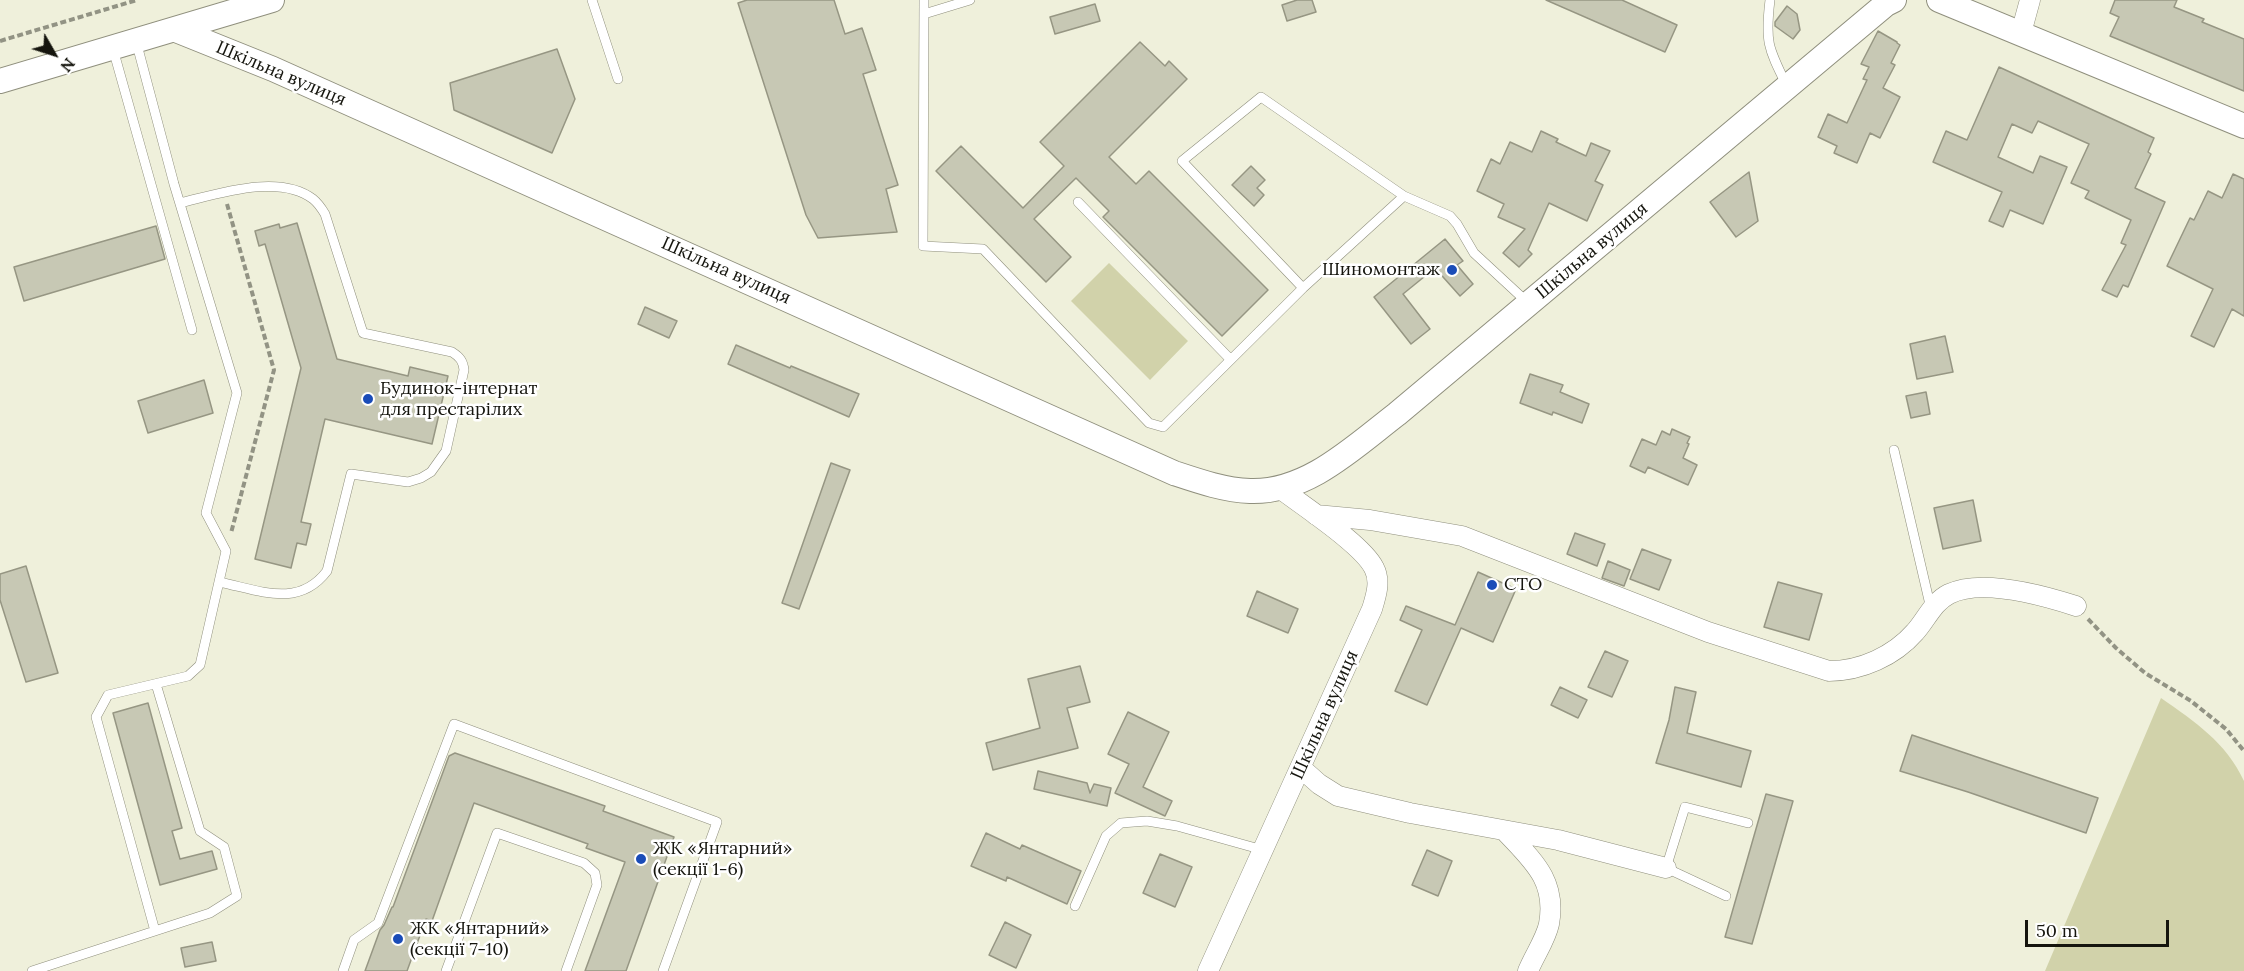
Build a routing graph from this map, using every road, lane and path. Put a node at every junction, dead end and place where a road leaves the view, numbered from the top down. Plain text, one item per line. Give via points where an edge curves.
1 (137, 0) edge
2 (272, 0) edge
3 (592, 0) edge
4 (924, 0) edge
5 (970, 0) edge
6 (1770, 0) edge
7 (1940, 0) edge
8 (2030, 0) edge
9 (1887, 1) edge
10 (924, 14) junction
11 (176, 30) junction
12 (2021, 33) junction
13 (0, 41) edge
14 (136, 41) junction
15 (112, 48) junction
16 (618, 79) dead end
17 (0, 81) edge
18 (1787, 86) junction
19 (2244, 126) edge
20 (224, 193) junction
21 (1404, 196) junction
22 (180, 202) junction
23 (1078, 202) dead end
24 (1303, 288) junction
25 (1528, 304) junction
26 (192, 330) dead end
27 (1230, 359) junction
28 (1894, 450) dead end
29 (1281, 489) junction
30 (1316, 515) junction
31 (226, 551) junction
32 (219, 582) junction
33 (2076, 606) joint
34 (1931, 609) junction
35 (156, 684) junction
36 (2244, 751) edge
37 (1301, 768) junction
38 (1748, 823) dead end
39 (1505, 831) junction
40 (1263, 850) junction
41 (1666, 868) junction
42 (1726, 896) dead end
43 (1075, 906) dead end
44 (155, 931) junction
45 (32, 971) edge
46 (344, 971) edge
47 (446, 971) edge
48 (566, 971) edge
49 (663, 971) edge
50 (1208, 971) edge
51 (1528, 971) edge

1 - 13 path
2 - 11 street
3 - 16 lane
4 - 10 lane
5 - 10 lane
6 - 18 lane via 1769,51
7 - 12 street
8 - 12 street
9 - 18 street, Шкільна вулиця
10 - 27 lane via 923,246 983,249 1149,423 1163,427
11 - 14 street
11 - 29 street, Шкільна вулиця via 284,74 1174,473 1210,485 1249,491
12 - 19 street
14 - 15 street
14 - 22 lane
15 - 17 street
15 - 26 lane
18 - 25 street, Шкільна вулиця
20 - 22 lane
20 - 31 path via 274,370
20 - 32 lane via 257,186 290,189 315,201 325,214 363,333 452,352 459,356 464,370 446,451 430,472 408,482 351,474 327,571 319,581 294,594
21 - 24 lane
21 - 24 lane via 1261,97 1182,160
21 - 25 lane via 1450,216 1474,253
22 - 31 lane via 237,393 206,513
23 - 27 lane
24 - 27 lane
25 - 29 street, Шкільна вулиця via 1342,456
28 - 34 lane
29 - 30 street, Шкільна вулиця
30 - 34 street via 1462,536 1708,632 1829,671 1867,665 1898,648 1916,632
30 - 37 street, Шкільна вулиця via 1364,553 1375,569 1378,588
31 - 32 lane
32 - 35 lane via 200,665 188,676
33 - 34 street via 2046,596 1985,588 1948,594
33 - 36 path via 2116,648 2226,729
35 - 44 lane via 108,695 96,717
35 - 44 lane via 200,831 224,847 237,896 210,913
37 - 39 street via 1338,795
37 - 40 street, Шкільна вулиця
38 - 41 lane via 1685,807
39 - 41 street via 1558,840
39 - 51 street via 1539,868 1550,890 1549,924
40 - 43 lane via 1176,826 1147,821 1121,823 1106,836
40 - 50 street, Шкільна вулиця
41 - 42 lane
44 - 45 lane
46 - 49 lane via 354,940 378,923 454,724 717,822
47 - 48 lane via 497,832 585,863 595,873 597,885

